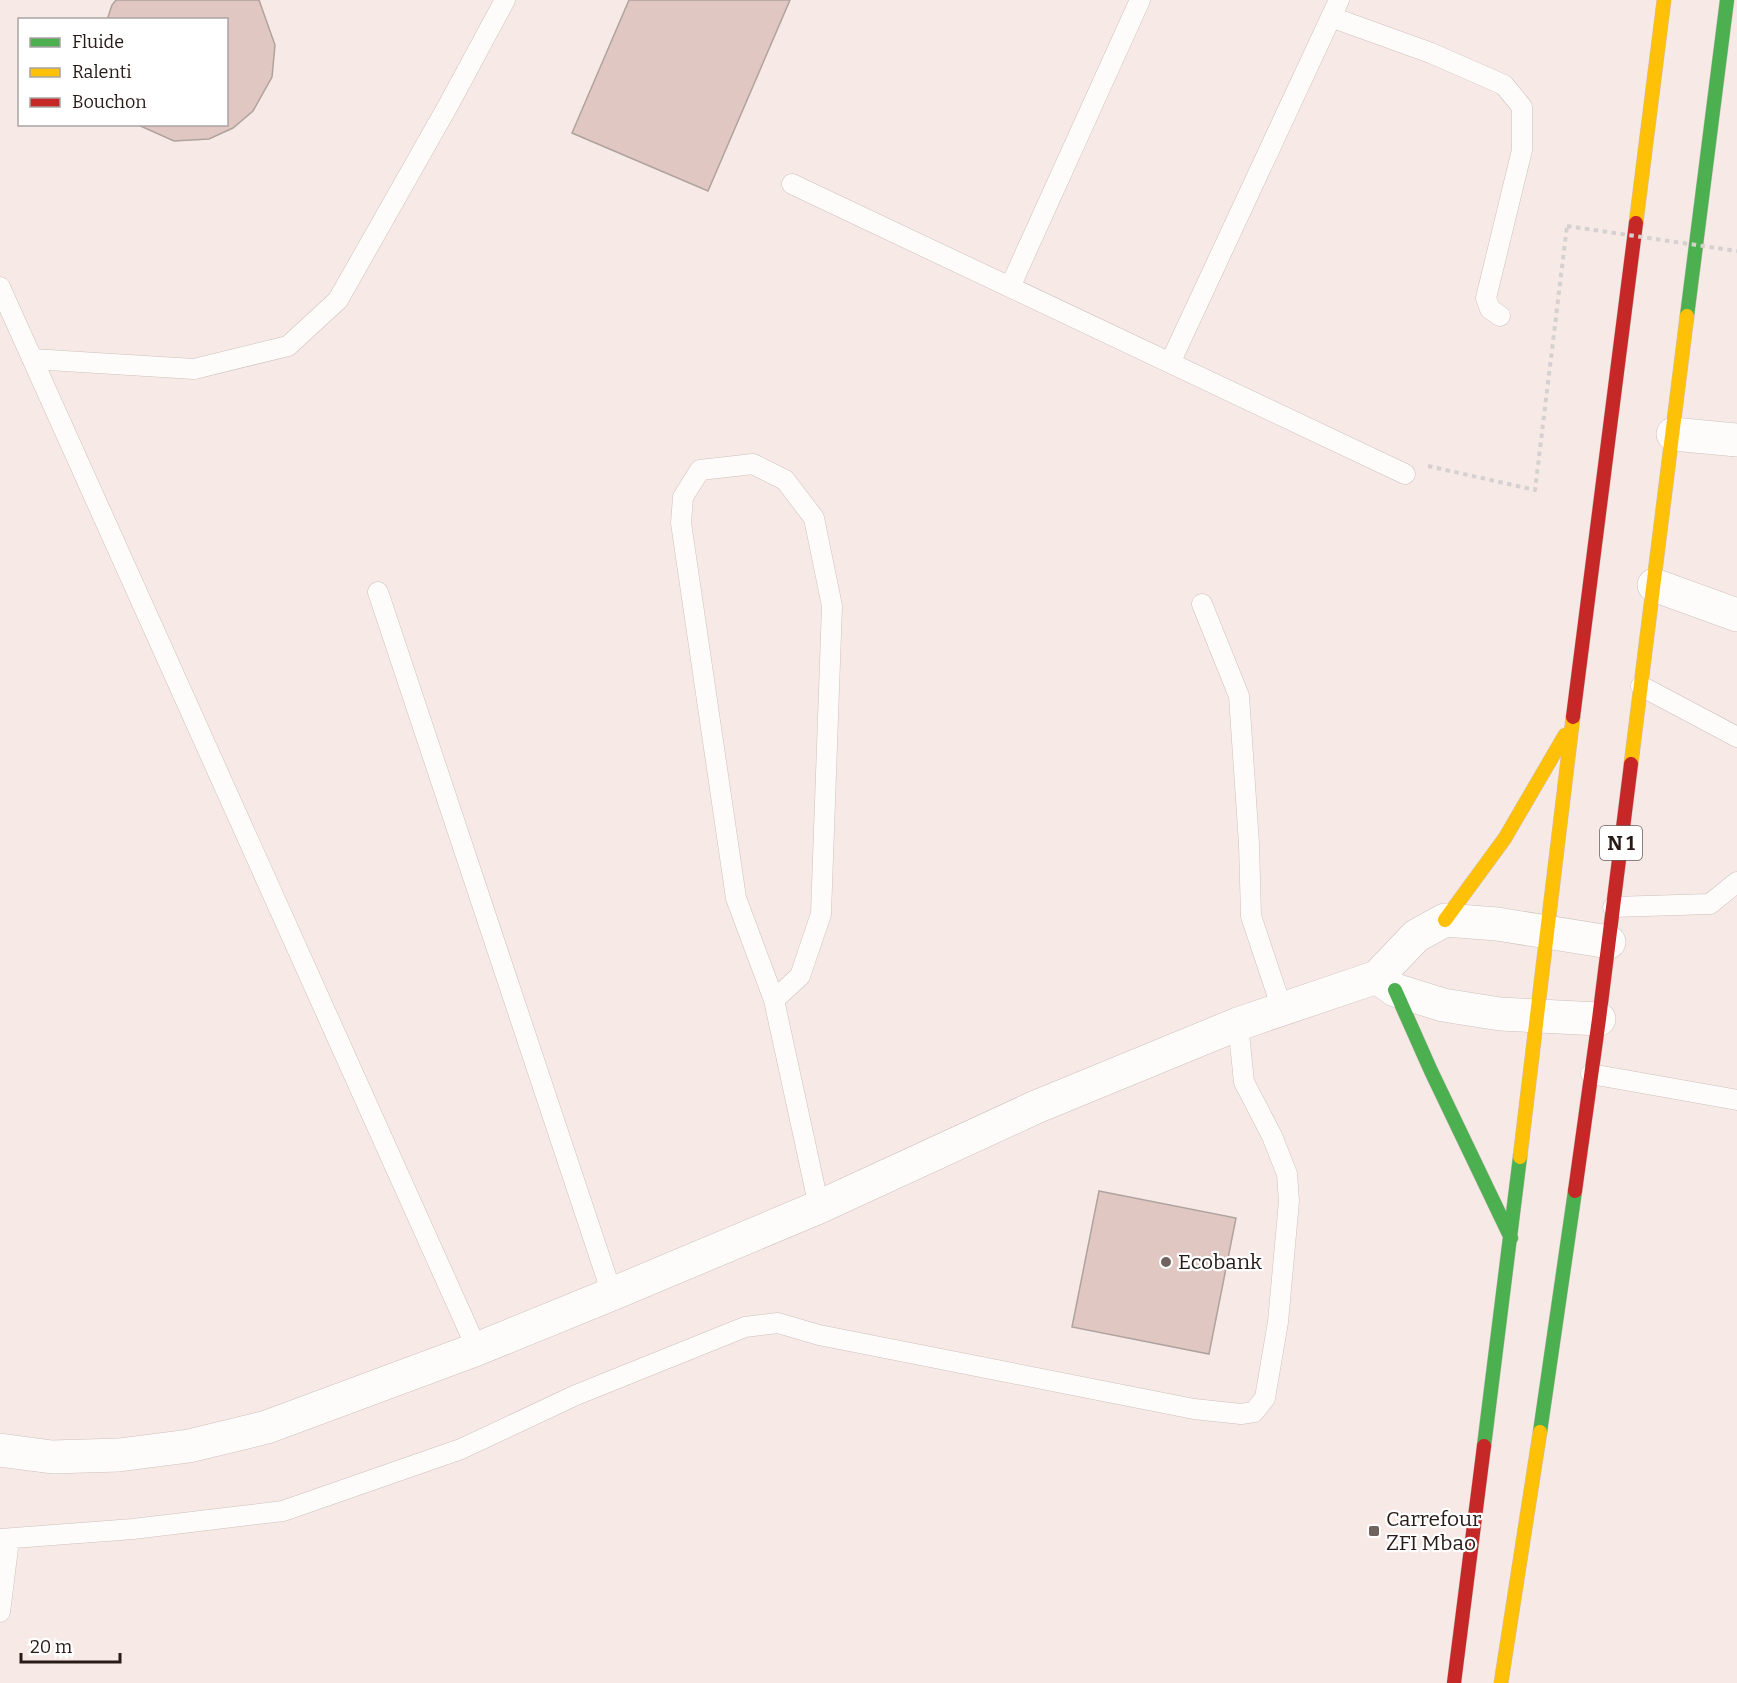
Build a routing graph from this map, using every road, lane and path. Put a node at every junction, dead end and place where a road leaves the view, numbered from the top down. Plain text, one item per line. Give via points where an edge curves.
1 (505, 0) edge
2 (1140, 0) edge
3 (1664, 0) edge
4 (1727, 0) edge
5 (1335, 8) edge
6 (792, 184) dead end
7 (1737, 251) edge
8 (0, 287) edge
9 (1010, 287) junction
10 (1500, 316) dead end
11 (32, 359) junction
12 (1170, 363) junction
13 (1673, 434) junction
14 (1737, 440) edge
15 (1405, 474) joint
16 (1654, 585) junction
17 (378, 592) dead end
18 (1202, 604) dead end
19 (1737, 615) edge
20 (1641, 686) junction
21 (1573, 721) junction
22 (1737, 737) edge
23 (1737, 882) edge
24 (1613, 907) junction
25 (1445, 920) junction
26 (1546, 932) junction
27 (1609, 942) junction
28 (1386, 983) junction
29 (774, 1000) junction
30 (1282, 1009) junction
31 (1536, 1015) junction
32 (1599, 1019) junction
33 (1238, 1024) junction
34 (1591, 1074) junction
35 (1737, 1100) edge
36 (819, 1207) junction
37 (1511, 1239) junction
38 (612, 1294) junction
39 (477, 1349) junction
40 (0, 1450) edge
41 (4, 1539) edge
42 (0, 1612) edge
43 (1454, 1683) edge
44 (1500, 1683) edge

1 - 11 lane via 338,300 288,346 194,369
2 - 9 lane
3 - 21 highway
4 - 13 highway, N 1
5 - 10 lane via 1504,85 1522,107 1522,150 1486,298 1490,309
5 - 12 lane
6 - 9 lane
7 - 15 path, bridge via 1567,226 1535,490 1428,466
8 - 11 lane
9 - 12 lane
11 - 39 lane
12 - 15 lane
13 - 14 street
13 - 16 highway, N 1
16 - 19 street
16 - 20 highway, N 1
17 - 38 lane
18 - 30 lane via 1239,696 1251,916
20 - 22 lane
20 - 24 highway, N 1
21 - 25 highway via 1505,838
21 - 26 highway
23 - 24 lane via 1710,904
24 - 27 highway, N 1
25 - 26 street
25 - 28 street via 1416,936
26 - 27 street
26 - 31 highway
27 - 32 highway, N 1
28 - 30 street
28 - 31 street via 1443,1005
28 - 37 highway
29 - 29 lane via 736,898 681,523 683,497 700,470 753,464 785,480 814,518 832,606 821,914 800,976
29 - 36 lane
30 - 33 street
31 - 32 street
31 - 37 highway
32 - 34 highway, N 1
33 - 36 street via 1036,1107
33 - 41 lane via 1244,1082 1287,1173 1289,1202 1278,1322 1265,1398 1254,1412 1194,1409 819,1335 778,1323 745,1327 576,1395 460,1449 283,1511
34 - 35 lane
34 - 44 highway, N 1
36 - 38 street
37 - 43 highway
38 - 39 street
39 - 40 street via 267,1427 189,1446 119,1455 52,1457
41 - 42 lane

